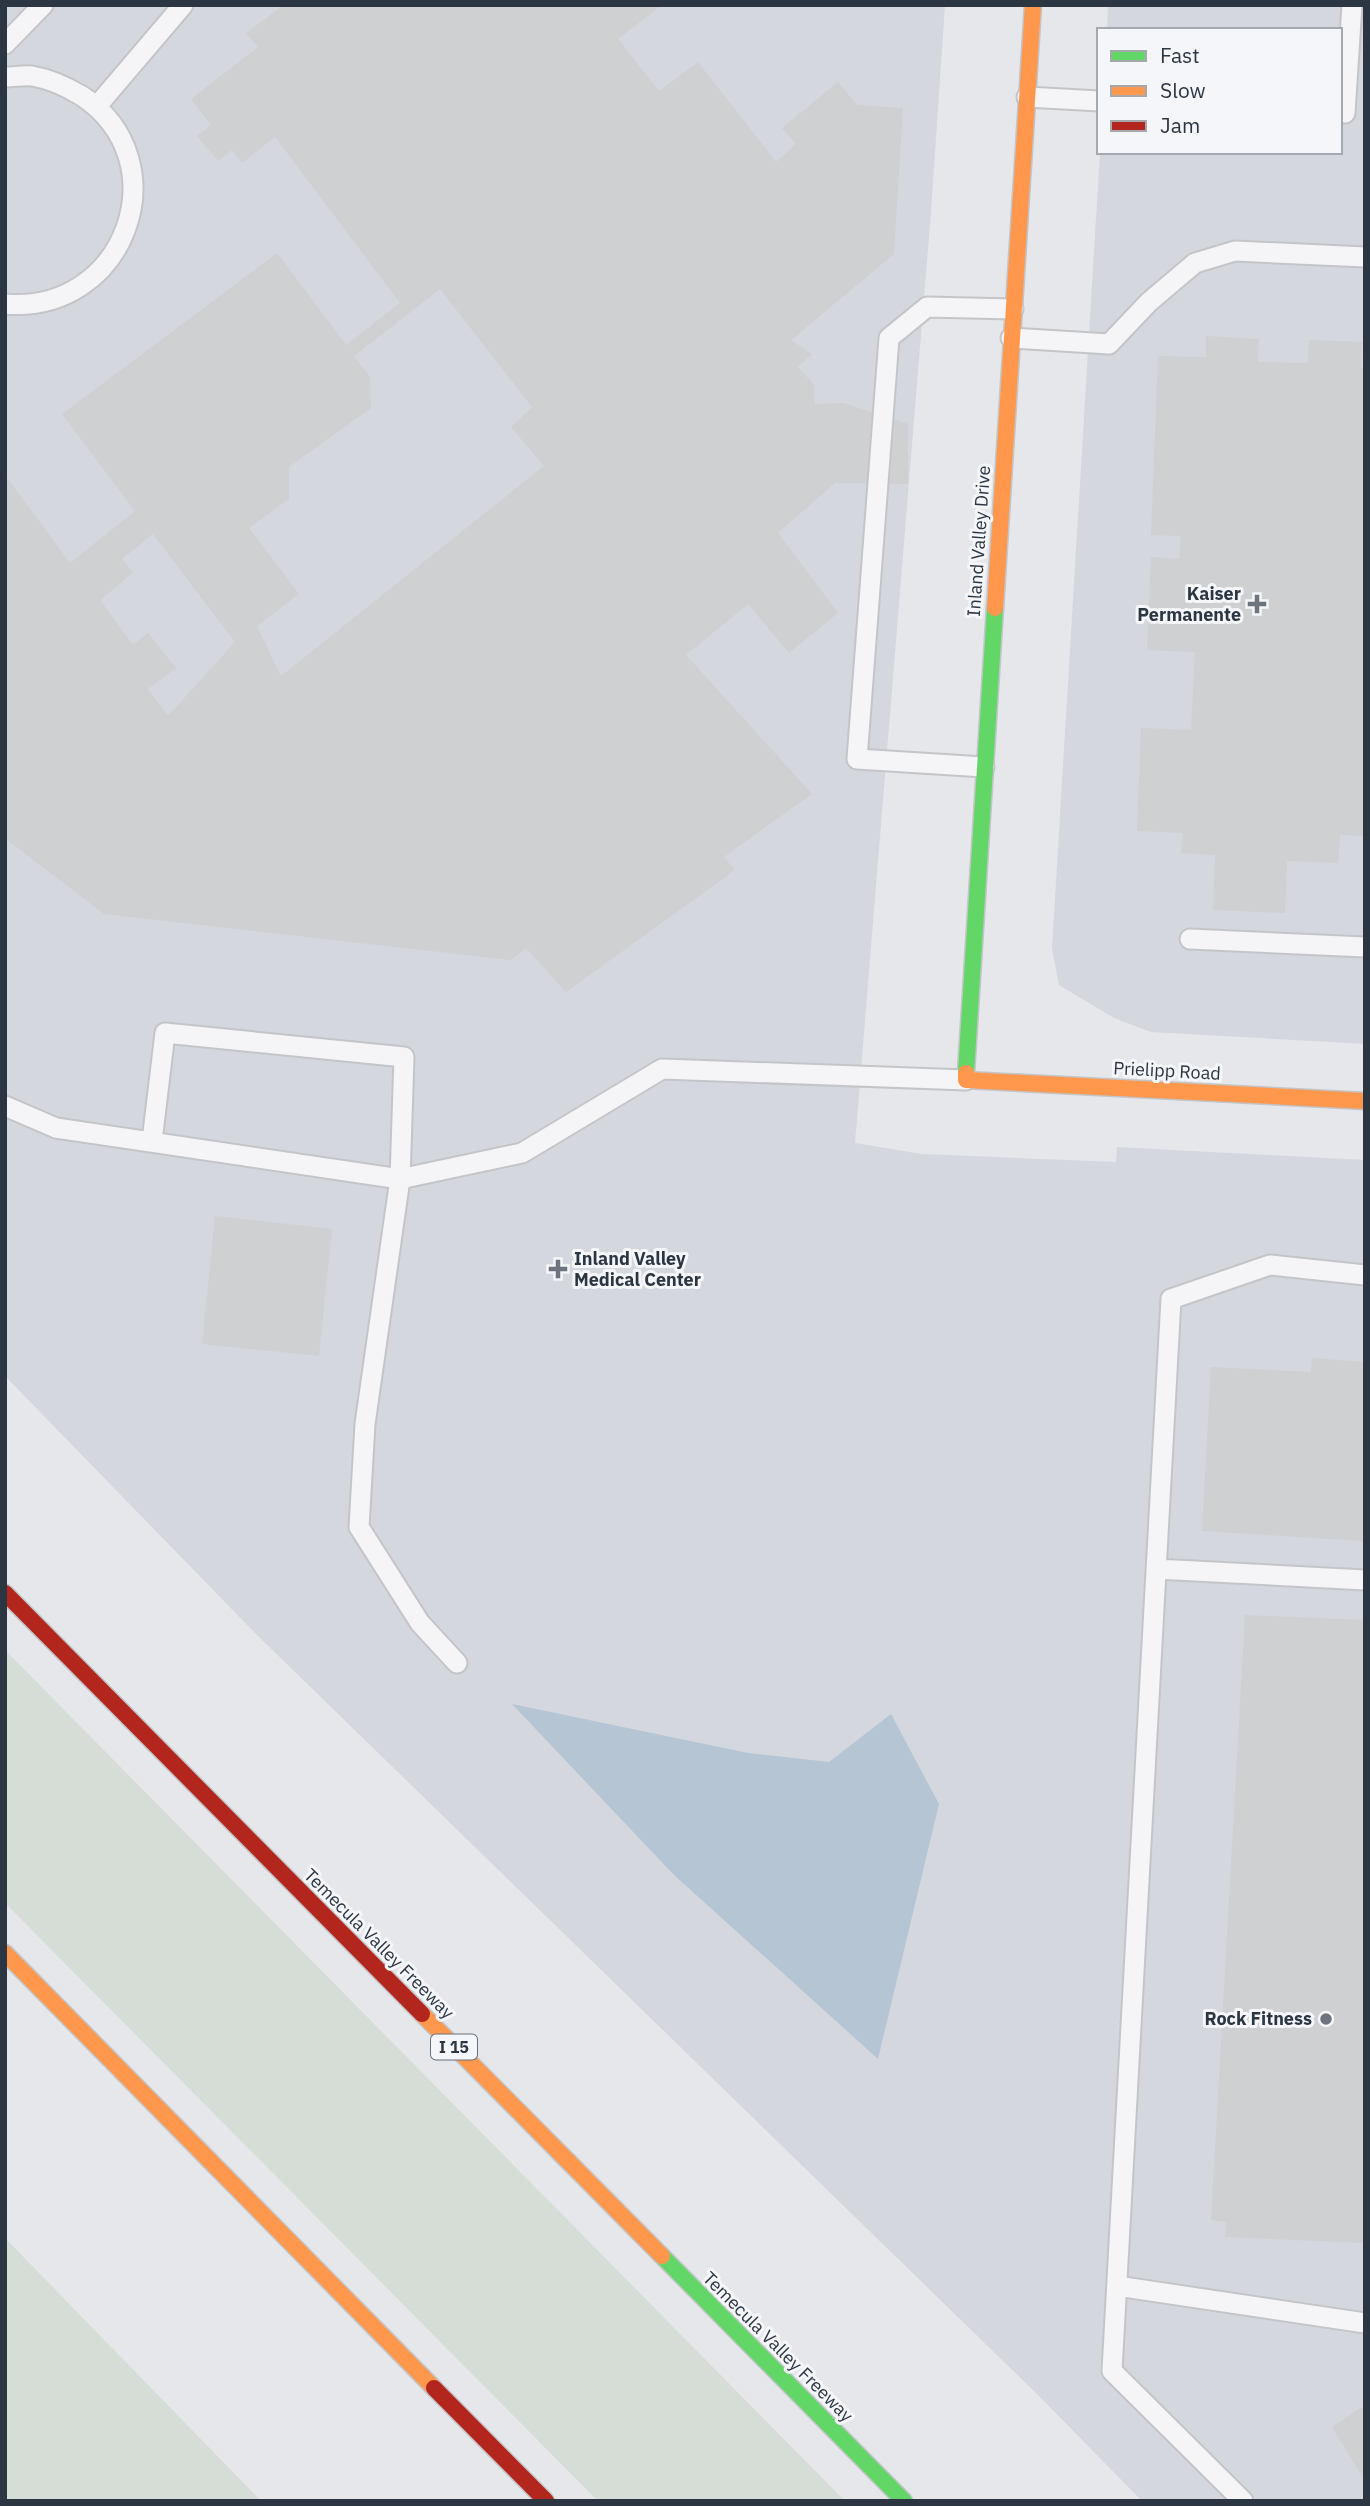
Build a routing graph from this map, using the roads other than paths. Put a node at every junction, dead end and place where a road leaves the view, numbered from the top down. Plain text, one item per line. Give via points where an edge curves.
1 (43, 5) edge
2 (183, 5) edge
3 (1033, 5) edge
4 (1352, 5) edge
5 (5, 44) edge
6 (5, 77) edge
7 (1027, 97) junction
8 (1097, 101) edge
9 (97, 106) junction
10 (1350, 114) edge
11 (1365, 257) edge
12 (5, 304) edge
13 (1013, 309) junction
14 (1011, 338) junction
15 (984, 767) junction
16 (1190, 939) dead end
17 (1365, 947) edge
18 (967, 1080) junction
19 (1365, 1101) edge
20 (5, 1105) edge
21 (152, 1141) junction
22 (400, 1179) junction
23 (1365, 1275) edge
24 (1156, 1569) junction
25 (1365, 1580) edge
26 (5, 1593) edge
27 (457, 1663) dead end
28 (5, 1953) edge
29 (1116, 2286) junction
30 (1365, 2323) edge
31 (546, 2501) edge
32 (904, 2501) edge
33 (1243, 2501) edge

1 - 5 lane
2 - 9 lane
3 - 7 main road, Inland Valley Drive
4 - 10 lane
6 - 9 lane via 32,76 67,86
7 - 8 lane
7 - 13 main road, Inland Valley Drive
9 - 12 lane via 120,137 133,173 132,211 119,246 96,276 64,297 27,306
11 - 14 lane via 1235,250 1195,263 1109,344
13 - 14 main road, Inland Valley Drive
13 - 15 lane via 927,307 889,338 857,759
14 - 15 main road, Inland Valley Drive
15 - 18 main road, Inland Valley Drive
16 - 17 lane
18 - 19 main road, Prielipp Road
18 - 22 lane via 662,1069 522,1153
20 - 21 lane via 56,1129
21 - 22 lane
21 - 22 lane via 165,1033 404,1057
22 - 27 lane via 365,1424 359,1527 420,1623
23 - 24 lane via 1270,1265 1171,1299
24 - 25 lane
24 - 29 lane
26 - 32 main road, Temecula Valley Freeway / I 15
28 - 31 main road
29 - 30 lane
29 - 33 lane via 1112,2371

